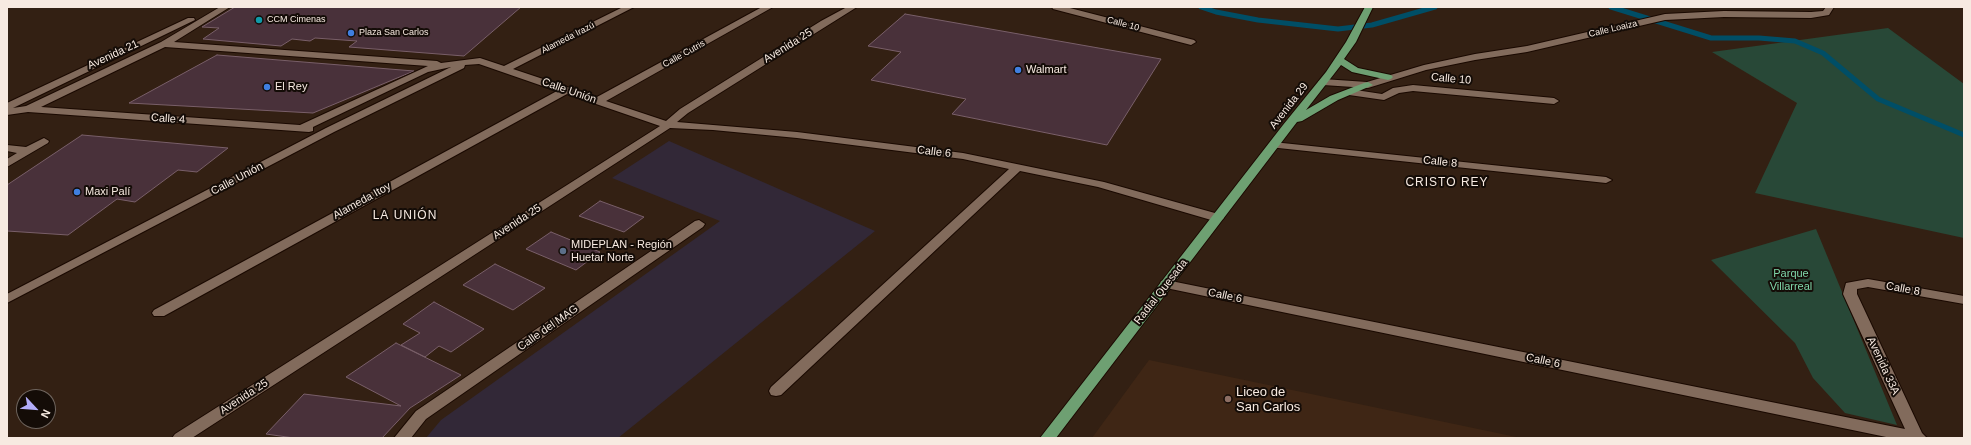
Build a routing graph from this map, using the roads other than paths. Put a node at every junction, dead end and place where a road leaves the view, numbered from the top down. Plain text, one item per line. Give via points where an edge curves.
1 (219, 7) edge
2 (226, 7) edge
3 (630, 7) edge
4 (769, 7) edge
5 (853, 7) edge
6 (1056, 7) edge
7 (1368, 7) edge
8 (1830, 7) edge
9 (1191, 42) dead end
10 (164, 44) junction
11 (1339, 60) junction
12 (470, 62) junction
13 (444, 65) junction
14 (506, 69) junction
15 (1330, 74) junction
16 (1392, 76) junction
17 (1323, 82) junction
18 (1368, 85) junction
19 (566, 90) junction
20 (1349, 92) junction
21 (598, 101) junction
22 (1554, 101) dead end
23 (7, 107) edge
24 (28, 109) junction
25 (7, 112) edge
26 (7, 119) edge
27 (668, 125) junction
28 (1287, 127) junction
29 (301, 129) junction
30 (330, 130) junction
31 (44, 141) dead end
32 (1273, 145) junction
33 (7, 148) edge
34 (28, 151) junction
35 (7, 164) edge
36 (1018, 166) junction
37 (1606, 180) dead end
38 (1218, 218) junction
39 (699, 224) dead end
40 (1166, 284) junction
41 (1850, 294) joint
42 (7, 299) edge
43 (1964, 300) edge
44 (159, 313) dead end
45 (776, 391) dead end
46 (180, 438) edge
47 (402, 438) edge
48 (1048, 438) edge
49 (1918, 438) edge

1 - 23 street, Avenida 21
2 - 10 street, Avenida 21
3 - 14 street, Alameda Irazú
4 - 21 street, Calle Cutris
5 - 27 street, Avenida 25 via 684,111
6 - 9 street, Calle 10
7 - 11 main road
8 - 16 street, Calle Loaiza via 1826,13 1810,15 1724,14 1665,17 1527,49 1475,57
10 - 13 street
10 - 24 street, Avenida 21
11 - 15 main road
11 - 16 main road via 1355,70
12 - 13 street, Calle Unión
12 - 14 street, Calle Unión via 486,62
12 - 30 street, Calle Unión
13 - 29 street, Calle Unión via 394,83
14 - 19 street, Calle Unión
15 - 16 street, Calle Loaiza via 1359,79
15 - 17 main road
16 - 18 street, Calle Loaiza
17 - 18 street, Calle Loaiza
17 - 28 main road, Avenida 29
18 - 20 main road, Calle Loaiza
19 - 21 street, Calle Unión
19 - 44 street, Alameda Itoy
20 - 22 street, Calle 10 via 1384,97 1397,90 1413,88
20 - 28 main road, Calle Loaiza via 1312,110
21 - 27 street, Calle Unión
24 - 25 street, Calle 4
24 - 26 street, Avenida 21
24 - 29 street, Calle 4
27 - 36 street, Calle 6 via 797,135 963,156
27 - 46 street, Avenida 25
28 - 32 main road, Avenida 29
29 - 30 street, Calle 4
30 - 42 street, Calle Unión
31 - 34 street
32 - 37 street, Calle 8
32 - 38 main road, Radial Quesada
33 - 34 street
34 - 35 street
36 - 38 street, Calle 6 via 1100,184
36 - 45 street
38 - 40 main road, Radial Quesada
39 - 47 street, Calle del MAG via 421,415
40 - 48 main road, Radial Quesada
40 - 49 street, Calle 6
41 - 43 street, Calle 8 via 1851,286 1868,283
41 - 49 street, Avenida 33A

